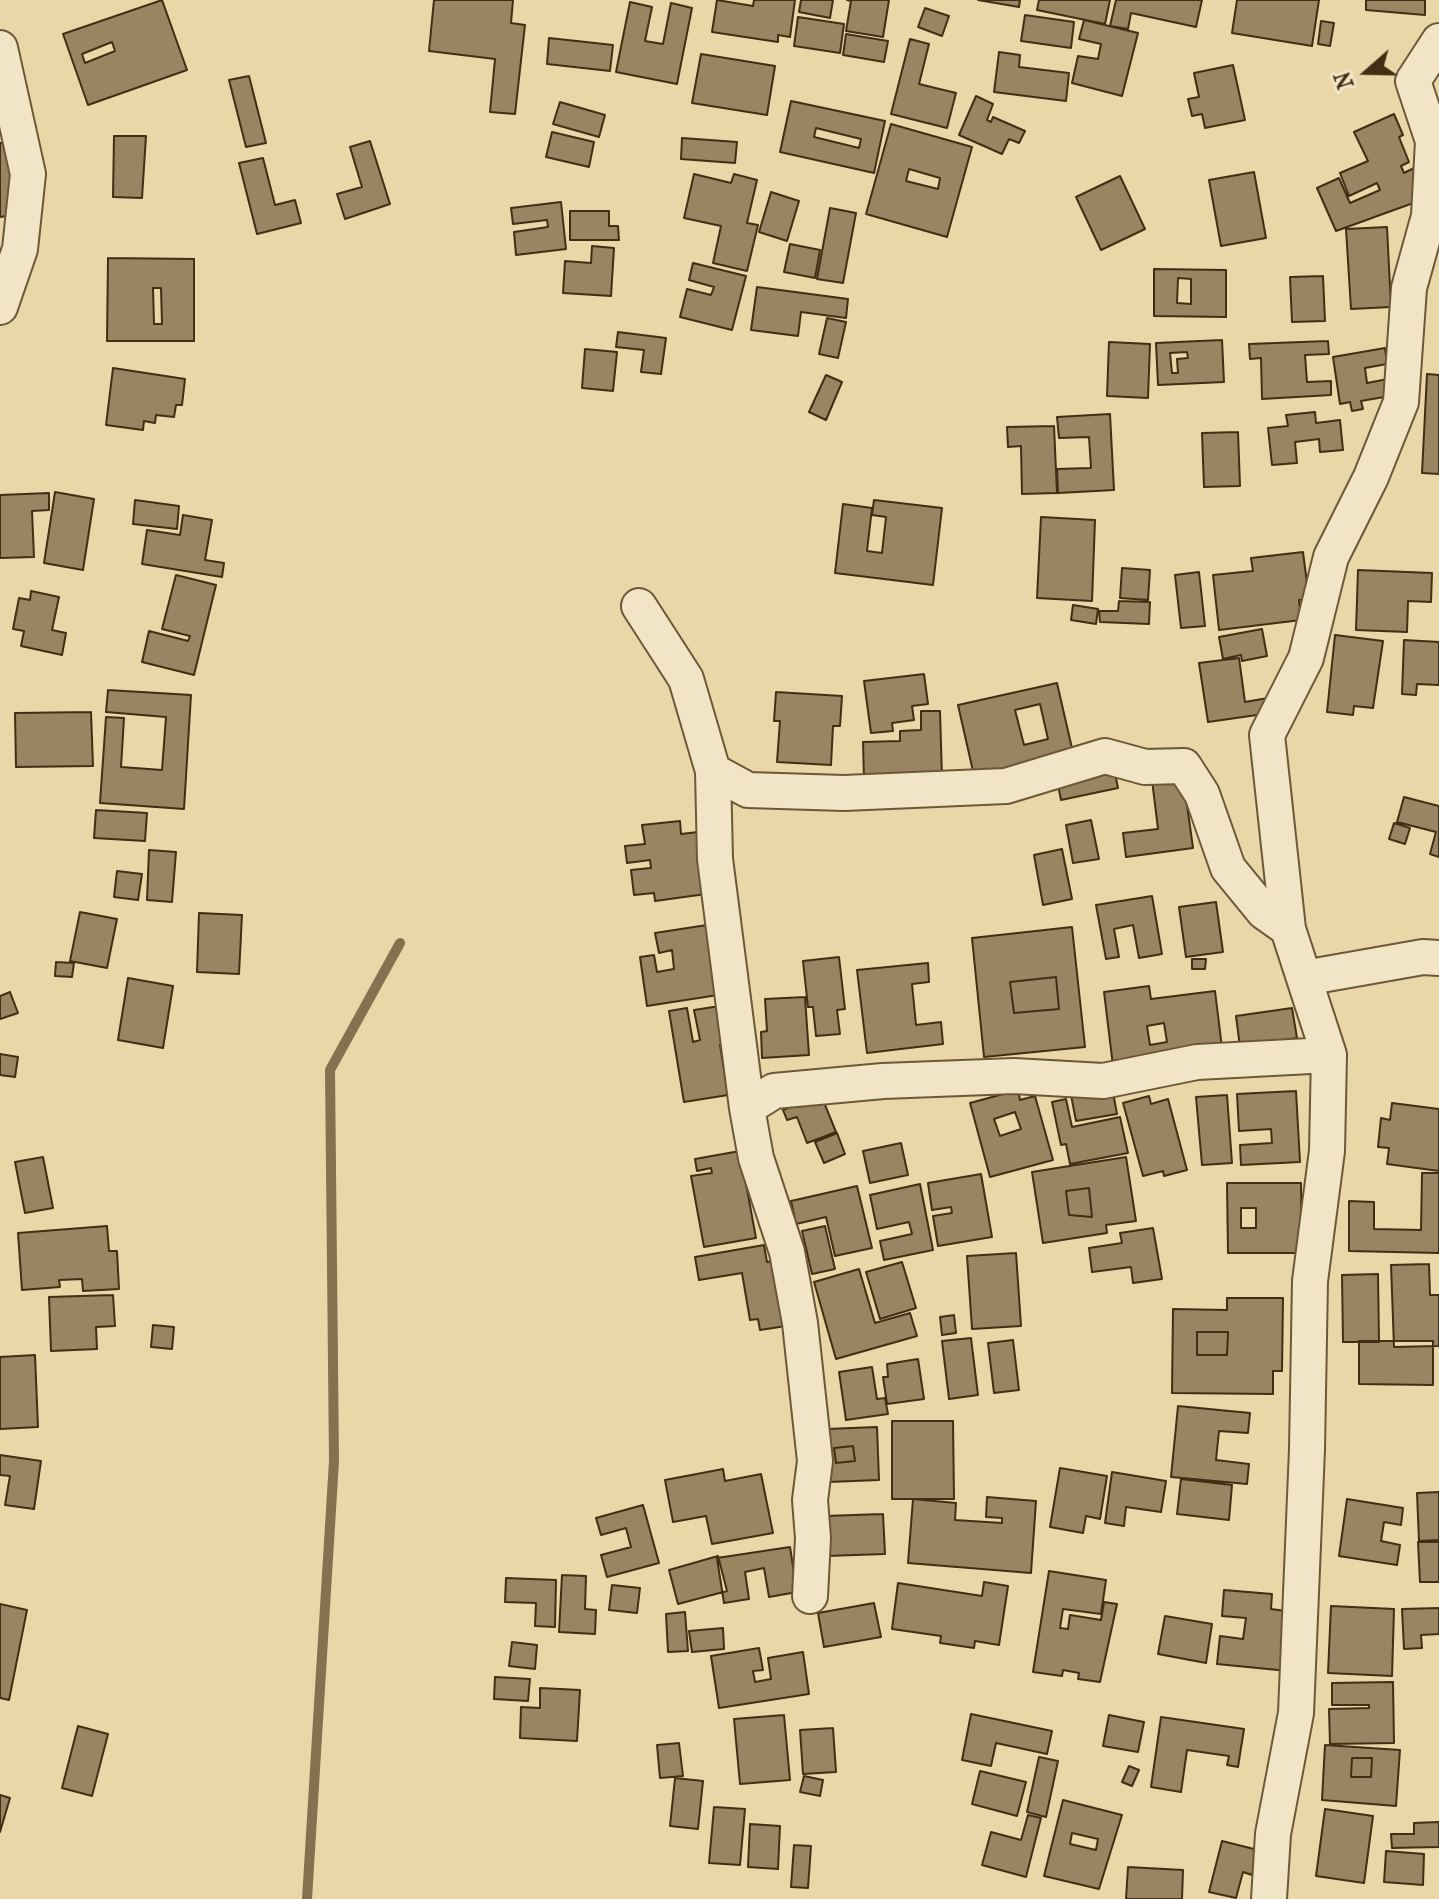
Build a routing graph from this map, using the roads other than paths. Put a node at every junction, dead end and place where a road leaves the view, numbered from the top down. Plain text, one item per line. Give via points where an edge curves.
1 (1439, 41) edge
2 (0, 48) edge
3 (0, 307) edge
4 (639, 606) dead end
5 (713, 771) junction
6 (1288, 929) junction
7 (1439, 958) edge
8 (1304, 978) junction
9 (1329, 1055) junction
10 (747, 1108) junction
11 (810, 1596) dead end
12 (1269, 1899) edge

1 - 6 street via 1413,81 1433,141 1429,216 1409,288 1401,402 1331,557 1306,658 1267,735
2 - 3 street via 28,174 20,249
4 - 5 street via 686,679
5 - 6 street via 748,790 844,793 1006,786 1105,756 1145,767 1184,766 1202,794 1228,868 1264,912
5 - 10 street via 715,859
6 - 8 street
7 - 8 street
8 - 9 street
9 - 10 street via 1197,1062 1103,1081 1014,1076 867,1082 774,1091
9 - 12 street via 1327,1151 1310,1281 1296,1713 1273,1834
10 - 11 street via 756,1158 787,1252 800,1323 815,1461

